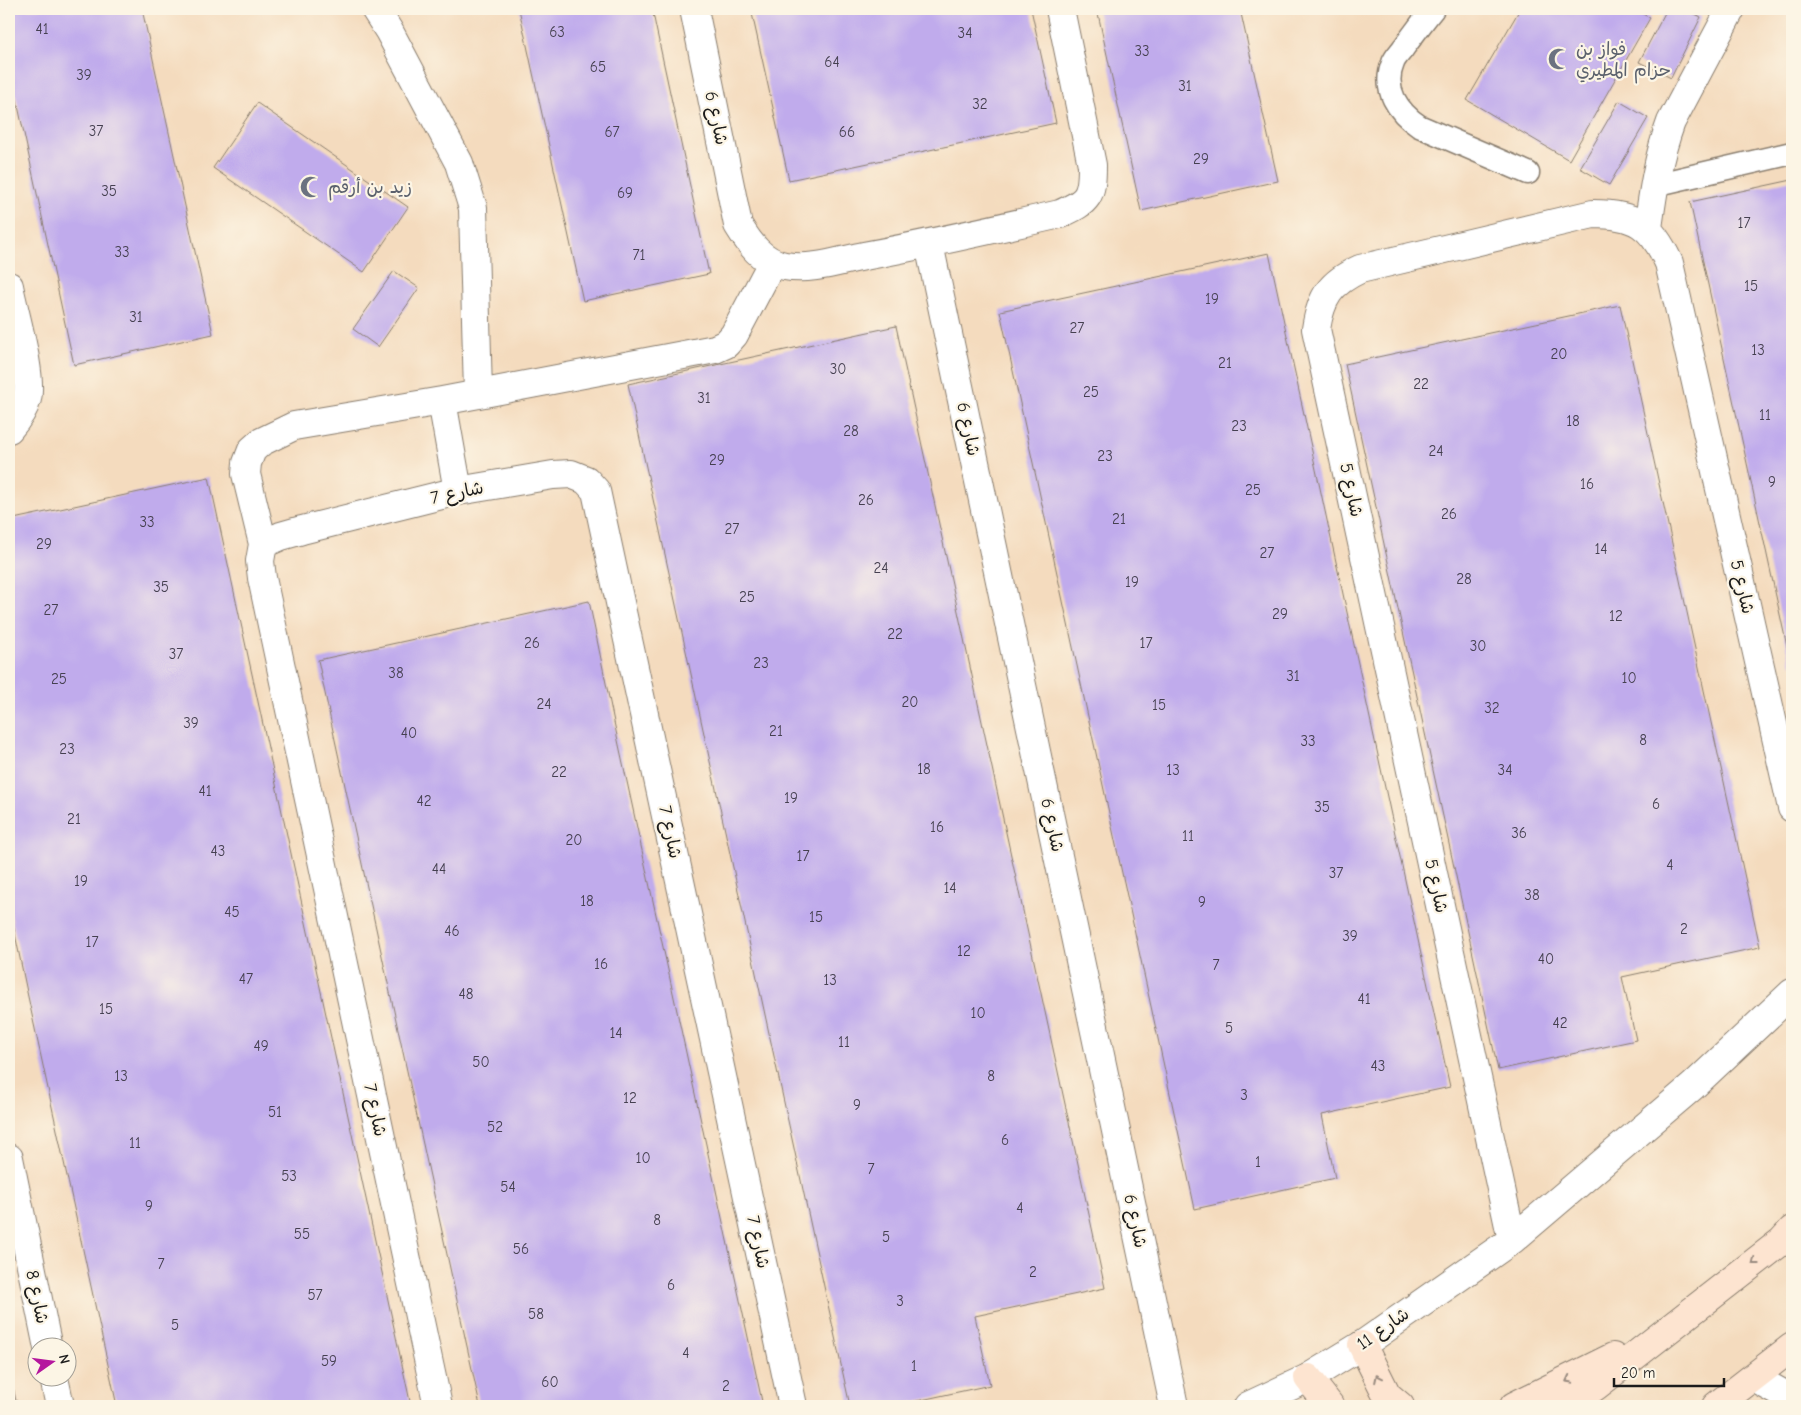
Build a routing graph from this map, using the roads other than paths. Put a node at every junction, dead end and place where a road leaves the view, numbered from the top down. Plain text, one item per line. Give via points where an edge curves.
1 (375, 9) edge
2 (694, 9) edge
3 (1060, 9) edge
4 (1433, 9) edge
5 (1731, 9) edge
6 (1792, 153) edge
7 (1528, 173) dead end
8 (1654, 185) junction
9 (1648, 228) junction
10 (929, 244) junction
11 (772, 263) junction
12 (9, 286) edge
13 (478, 393) junction
14 (442, 401) junction
15 (9, 429) edge
16 (458, 491) junction
17 (263, 544) junction
18 (1792, 808) edge
19 (1792, 993) edge
20 (9, 1158) edge
21 (1792, 1230) edge
22 (1512, 1240) junction
23 (1674, 1325) junction
24 (46, 1338) edge
25 (1362, 1345) junction
26 (1792, 1347) edge
27 (1308, 1378) junction
28 (1754, 1378) junction
29 (56, 1388) edge
30 (1792, 1399) edge
31 (60, 1406) edge
32 (438, 1406) edge
33 (793, 1406) edge
34 (1174, 1406) edge
35 (1248, 1406) edge
36 (1330, 1406) edge
37 (1400, 1406) edge
38 (1514, 1406) edge
39 (1568, 1406) edge
40 (1716, 1406) edge

1 - 13 street via 459,163 473,208
2 - 11 street, شارع 6 via 738,226 751,246
3 - 10 street, شارع 6 via 1092,165 1089,196 1060,214
4 - 7 lane via 1393,62 1390,92 1397,106 1406,118 1419,126
5 - 8 street via 1671,122
6 - 8 lane
8 - 9 street
9 - 18 street, شارع 5 via 1669,263
9 - 22 street, شارع 5 via 1613,214 1593,214 1360,268 1343,276 1332,288 1320,307 1316,329
10 - 11 street, شارع 6 via 811,267 786,267
10 - 34 street, شارع 6
11 - 13 street via 734,335 715,349
12 - 15 street via 29,380 27,400
13 - 14 street
14 - 16 street
14 - 17 street via 294,426 261,442 252,450 246,474
16 - 17 street, شارع 7 via 280,536
16 - 33 street, شارع 7 via 572,474 586,480 596,491
17 - 32 street, شارع 7 via 262,578
19 - 22 street via 1693,1086
20 - 24 street, شارع 8
21 -> 23 main road
22 - 25 street, شارع 11
23 -> 38 main road
23 - 39 main road
25 - 27 street, شارع 11
37 -> 25 main road via 1387,1395
26 - 28 main road
27 - 35 street, شارع 11
27 - 36 main road
28 - 30 street
28 - 40 main road
29 - 31 street

